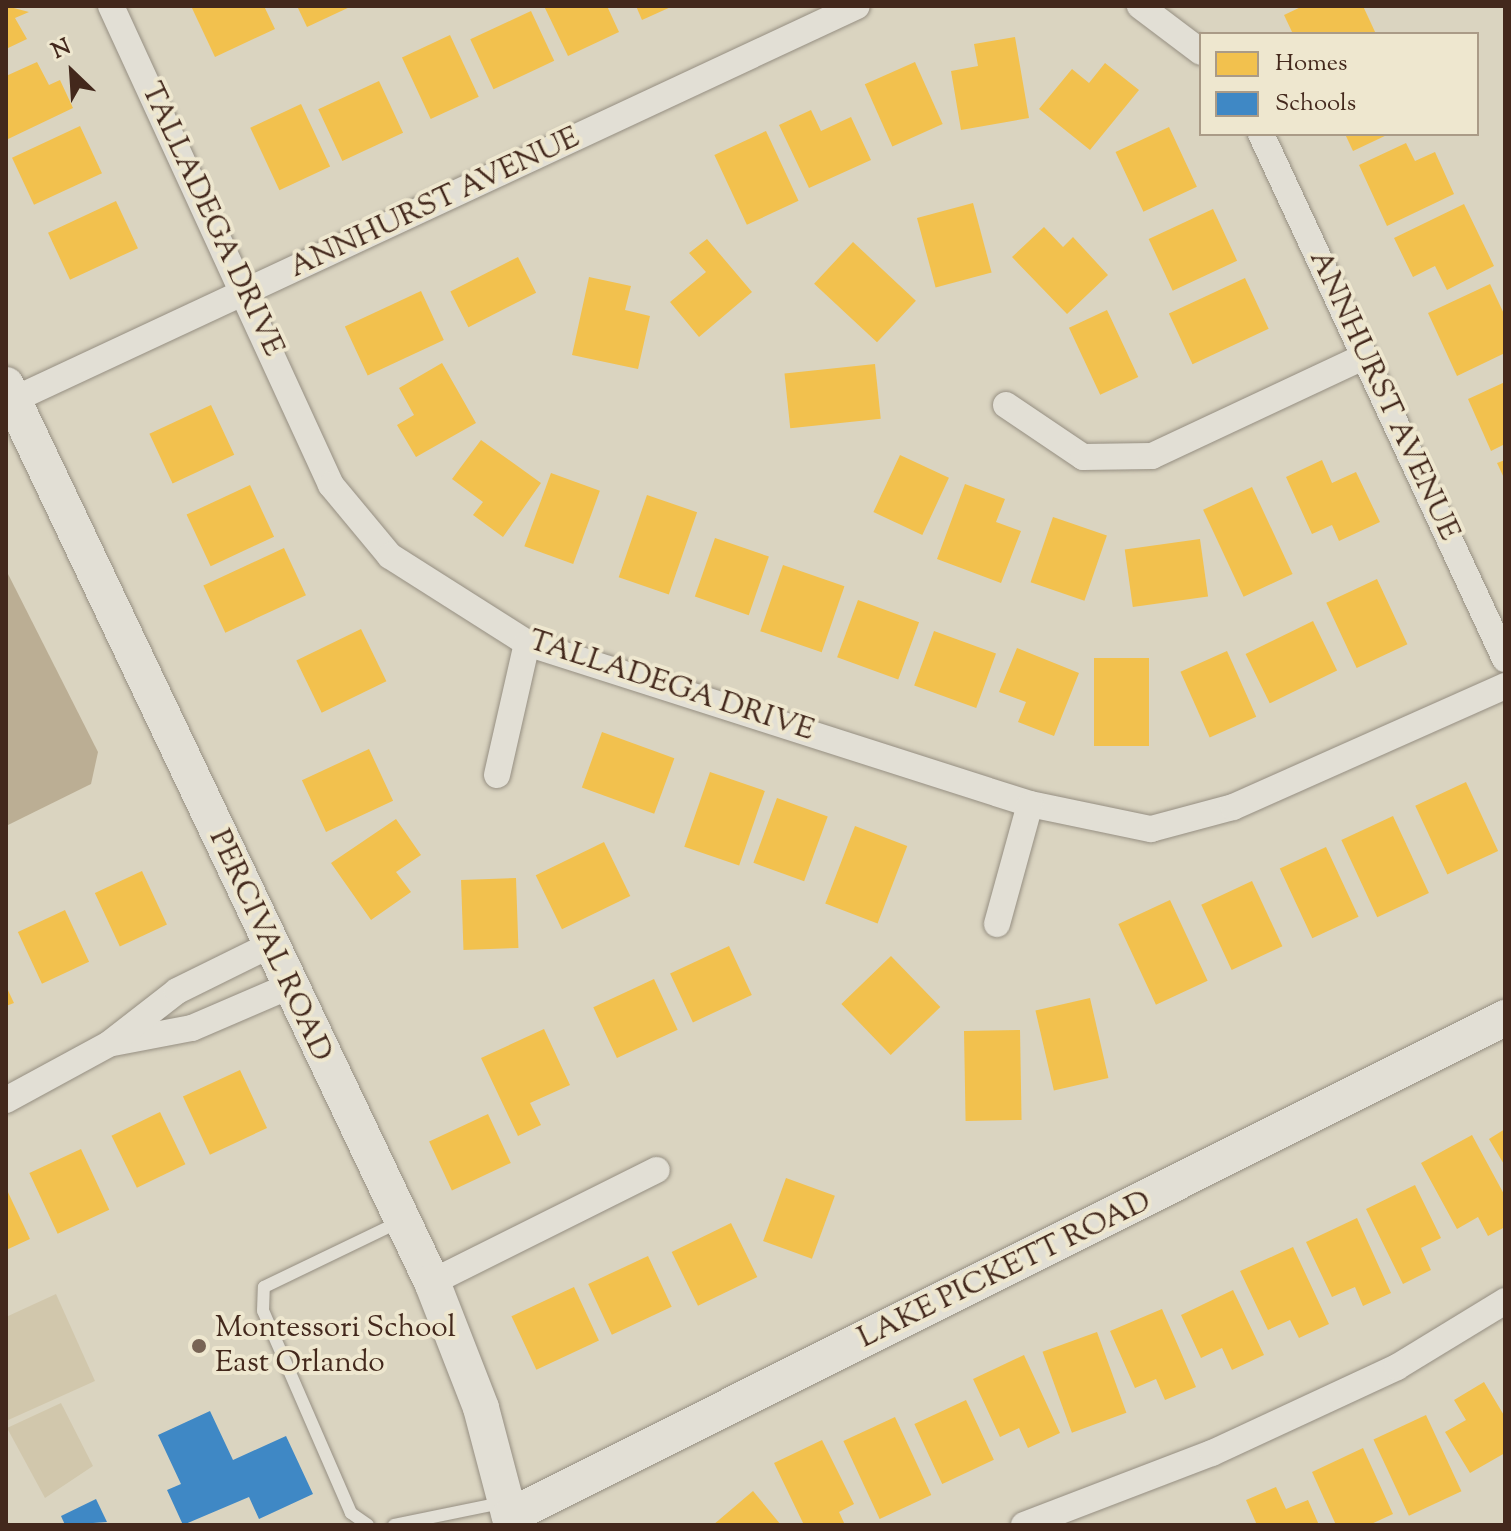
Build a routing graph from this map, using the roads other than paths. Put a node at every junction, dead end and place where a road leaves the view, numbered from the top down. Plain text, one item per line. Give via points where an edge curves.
1 (111, 6) edge
2 (857, 6) edge
3 (1140, 6) edge
4 (1199, 50) edge
5 (1262, 136) edge
6 (247, 292) junction
7 (1365, 356) junction
8 (10, 393) edge
9 (1006, 405) dead end
10 (527, 643) junction
11 (1505, 659) edge
12 (1505, 686) edge
13 (497, 775) dead end
14 (1030, 804) junction
15 (997, 924) dead end
16 (268, 946) junction
17 (287, 987) junction
18 (1505, 1018) edge
19 (109, 1044) junction
20 (6, 1100) edge
21 (657, 1170) dead end
22 (402, 1221) junction
23 (432, 1282) junction
24 (1505, 1301) edge
25 (510, 1514) edge
26 (368, 1525) edge
27 (394, 1525) edge
28 (1024, 1525) edge

1 - 6 street, TALLADEGA DRIVE
2 - 6 street, ANNHURST AVENUE
3 - 4 street
5 - 7 street, ANNHURST AVENUE
6 - 8 street, ANNHURST AVENUE
6 - 10 street, TALLADEGA DRIVE via 331,485 390,556
7 - 9 street via 1152,456 1083,457
7 - 11 street, ANNHURST AVENUE
8 - 16 street, PERCIVAL ROAD
10 - 13 street
10 - 14 street, TALLADEGA DRIVE
12 - 14 street, TALLADEGA DRIVE via 1233,807 1151,829
14 - 15 street
16 - 17 street, PERCIVAL ROAD
16 - 19 street via 177,991
17 - 19 street via 192,1028
17 - 22 street, PERCIVAL ROAD
18 - 25 street, LAKE PICKETT ROAD
19 - 20 street
21 - 23 street
22 - 23 street, PERCIVAL ROAD
22 - 26 lane via 264,1287 263,1311 351,1513
23 - 25 street, PERCIVAL ROAD via 481,1408
24 - 28 street via 1397,1367 1212,1453
25 - 27 lane

